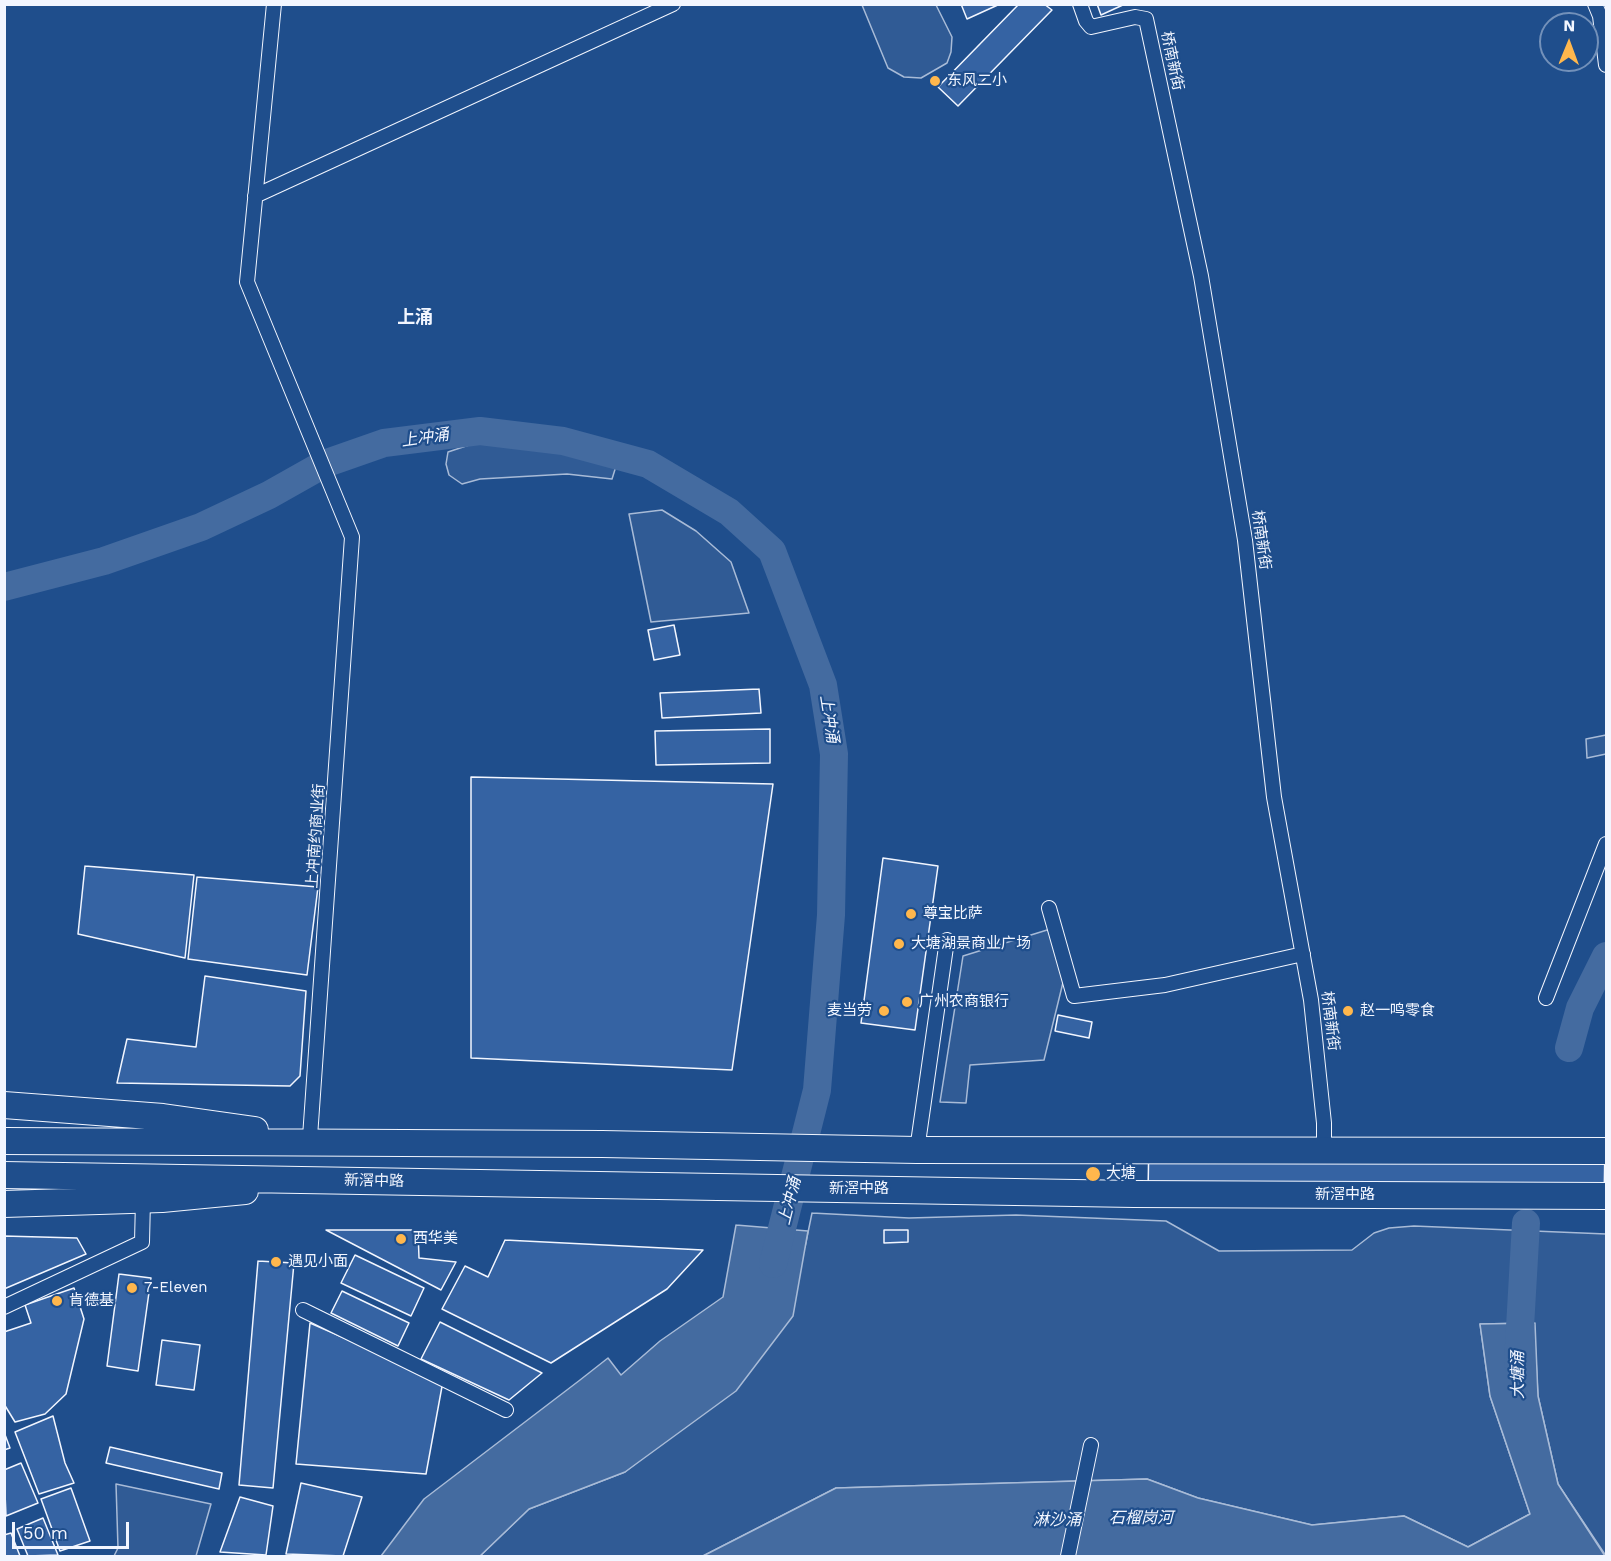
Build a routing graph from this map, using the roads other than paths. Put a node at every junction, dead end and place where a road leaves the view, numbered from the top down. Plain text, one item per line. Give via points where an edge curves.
1 (273, 4) edge
2 (673, 4) edge
3 (1080, 4) edge
4 (1595, 4) edge
5 (1606, 64) edge
6 (255, 196) junction
7 (1606, 844) edge
8 (1049, 908) dead end
9 (947, 940) dead end
10 (1303, 954) junction
11 (1546, 998) dead end
12 (4, 1105) edge
13 (310, 1137) junction
14 (4, 1141) edge
15 (357, 1144) junction
16 (917, 1150) junction
17 (1324, 1150) junction
18 (1606, 1151) edge
19 (4, 1175) edge
20 (314, 1179) junction
21 (4, 1187) edge
22 (1606, 1196) edge
23 (143, 1200) junction
24 (4, 1204) edge
25 (4, 1307) edge
26 (303, 1310) dead end
27 (506, 1410) dead end
28 (1091, 1445) dead end
29 (1068, 1557) edge

1 - 6 street
2 - 6 street
3 - 10 street, 桥南新街 via 1091,27 1134,17 1146,20 1201,276 1224,408 1245,540 1274,797
4 - 5 street
6 - 13 street, 上冲南约商业街 via 247,282 352,537
7 - 11 street
8 - 10 street via 1074,996 1165,985
9 - 16 street
10 - 17 street, 桥南新街 via 1316,1043
12 - 13 highway via 163,1117
13 - 15 highway
14 - 15 highway
15 - 16 highway
16 - 17 highway
17 - 18 highway
19 - 20 highway, 新滘中路
20 - 21 highway via 195,1188
20 - 22 highway, 新滘中路 via 1134,1194
20 - 23 highway via 236,1192
23 - 24 highway
23 - 25 street via 142,1242
26 - 27 street
28 - 29 street

